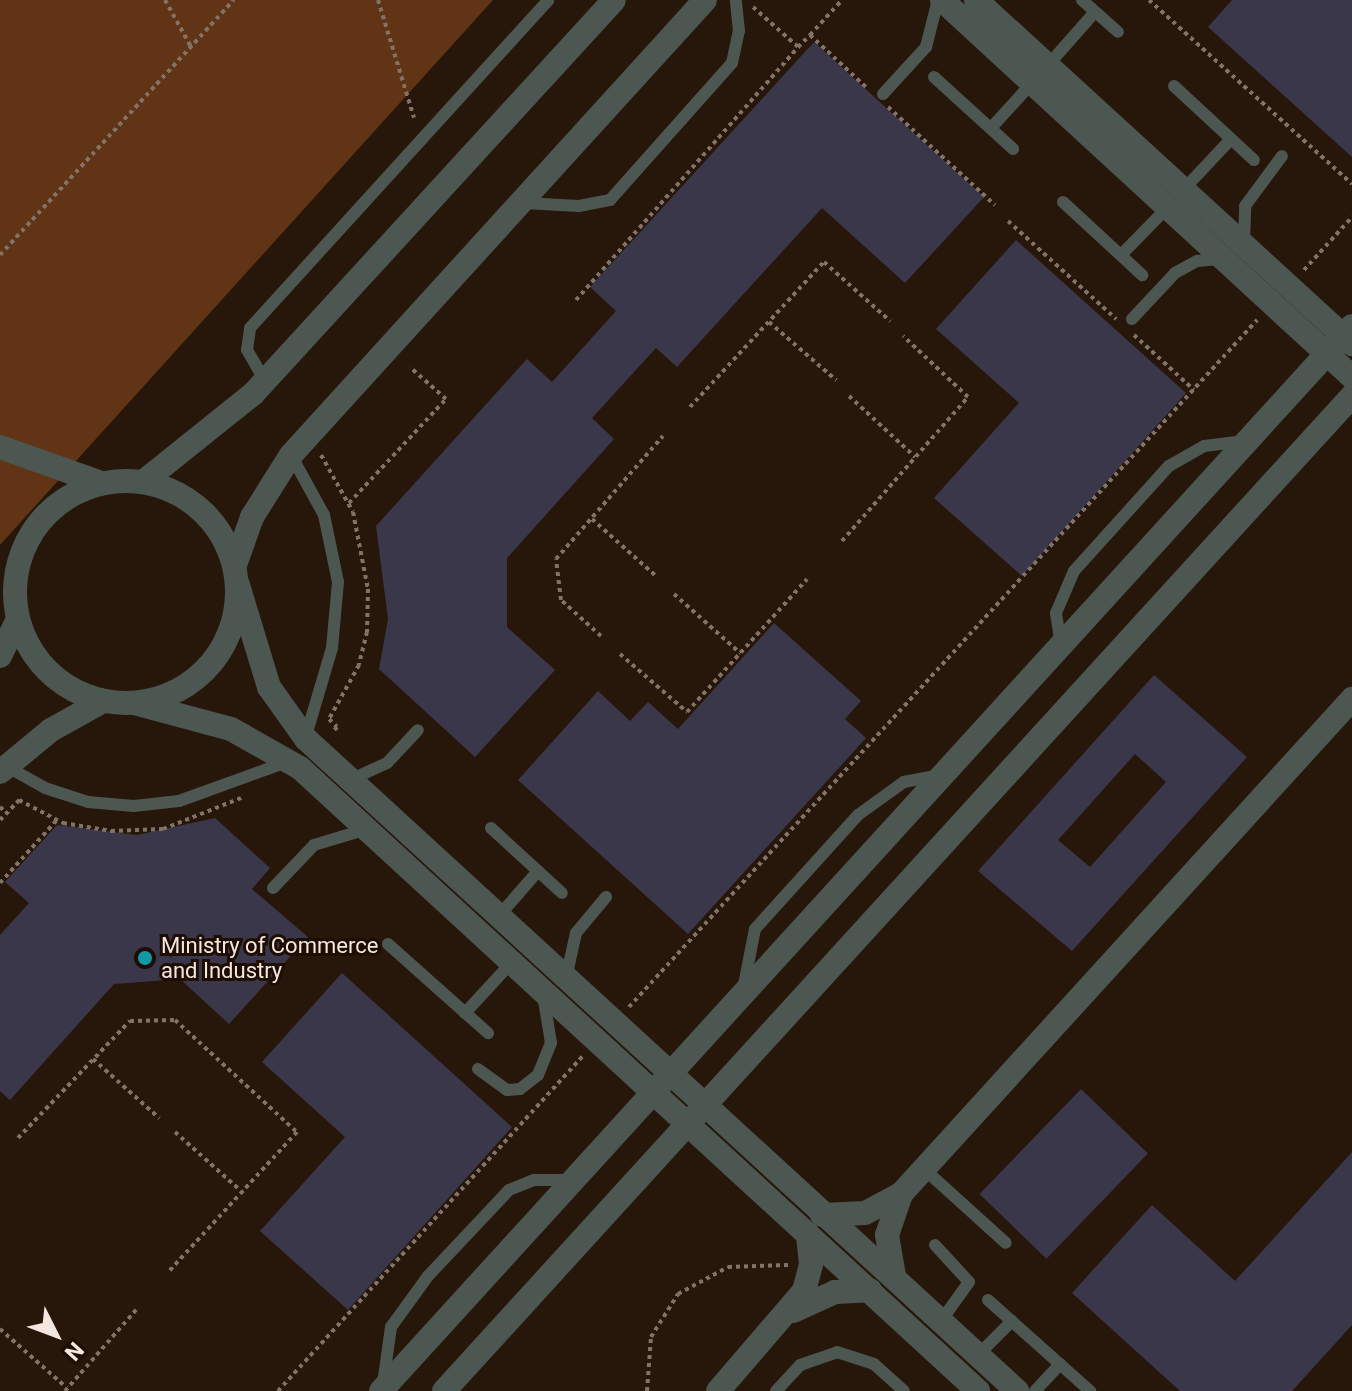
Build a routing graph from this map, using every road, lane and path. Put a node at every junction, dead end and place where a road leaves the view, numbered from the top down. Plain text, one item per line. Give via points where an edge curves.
1 (165, 0) edge
2 (234, 0) edge
3 (378, 0) edge
4 (548, 0) edge
5 (614, 0) edge
6 (705, 0) edge
7 (736, 0) edge
8 (842, 0) edge
9 (940, 0) edge
10 (976, 0) edge
11 (1082, 0) edge
12 (1149, 0) edge
13 (1095, 12) junction
14 (1118, 32) dead end
15 (810, 35) dead end
16 (191, 47) junction
17 (798, 47) dead end
18 (1049, 64) junction
19 (934, 77) dead end
20 (1031, 84) junction
21 (1174, 86) dead end
22 (883, 94) dead end
23 (408, 126) dead end
24 (991, 128) junction
25 (1231, 139) junction
26 (1013, 149) dead end
27 (1282, 156) dead end
28 (1254, 160) dead end
29 (1352, 184) edge
30 (1185, 188) junction
31 (1063, 202) dead end
32 (524, 203) junction
33 (1167, 208) junction
34 (1352, 217) edge
35 (1008, 221) dead end
36 (1245, 245) junction
37 (0, 255) edge
38 (1121, 255) junction
39 (1223, 259) junction
40 (1142, 275) dead end
41 (1281, 294) junction
42 (576, 300) dead end
43 (1132, 319) dead end
44 (890, 321) dead end
45 (769, 322) junction
46 (903, 336) dead end
47 (1343, 340) edge
48 (410, 367) dead end
49 (1352, 377) edge
50 (836, 380) dead end
51 (265, 381) junction
52 (1194, 390) junction
53 (849, 396) dead end
54 (1352, 396) edge
55 (690, 407) dead end
56 (663, 436) dead end
57 (1248, 440) junction
58 (0, 447) edge
59 (291, 455) junction
60 (915, 457) junction
61 (143, 482) junction
62 (101, 483) junction
63 (349, 503) dead end
64 (591, 518) junction
65 (842, 541) dead end
66 (0, 565) edge
67 (236, 575) junction
68 (656, 576) dead end
69 (807, 579) dead end
70 (674, 594) dead end
71 (16, 610) junction
72 (601, 636) dead end
73 (1061, 645) junction
74 (740, 653) junction
75 (620, 654) dead end
76 (0, 656) edge
77 (1352, 699) edge
78 (103, 701) junction
79 (134, 703) junction
80 (418, 730) dead end
81 (306, 739) junction
82 (290, 761) junction
83 (3, 769) edge
84 (942, 775) junction
85 (350, 780) junction
86 (0, 807) edge
87 (0, 820) edge
88 (57, 820) dead end
89 (491, 828) dead end
90 (367, 829) junction
91 (538, 871) junction
92 (0, 883) edge
93 (273, 888) dead end
94 (562, 893) dead end
95 (606, 897) dead end
96 (497, 917) junction
97 (388, 944) dead end
98 (512, 962) junction
99 (566, 981) junction
100 (543, 991) junction
101 (743, 993) junction
102 (465, 1013) junction
103 (605, 1032) junction
104 (488, 1033) dead end
105 (93, 1059) junction
106 (478, 1069) dead end
107 (661, 1083) junction
108 (696, 1114) junction
109 (159, 1118) dead end
110 (175, 1132) dead end
111 (18, 1138) dead end
112 (924, 1169) junction
113 (573, 1180) junction
114 (242, 1192) junction
115 (901, 1194) junction
116 (815, 1224) junction
117 (1006, 1243) dead end
118 (935, 1245) dead end
119 (811, 1264) junction
120 (169, 1271) dead end
121 (894, 1276) junction
122 (870, 1290) junction
123 (988, 1300) dead end
124 (136, 1310) dead end
125 (787, 1315) junction
126 (941, 1321) junction
127 (1012, 1321) junction
128 (0, 1329) edge
129 (978, 1355) junction
130 (1060, 1364) junction
131 (66, 1390) edge
132 (382, 1390) edge
133 (278, 1391) edge
134 (444, 1391) edge
135 (647, 1391) edge
136 (718, 1391) edge
137 (776, 1391) edge
138 (904, 1391) edge
139 (978, 1391) edge
140 (1017, 1391) edge
141 (1035, 1391) edge
142 (1090, 1391) edge

1 - 16 path
2 - 16 path
3 - 23 path via 416,117
4 - 51 lane via 250,328 247,350
5 - 51 street
6 - 32 street
7 - 32 lane via 739,41 732,63 610,200 579,206
8 - 15 path
9 - 20 street
9 - 22 lane via 926,47
10 - 18 street
11 - 13 lane
12 - 29 path
13 - 14 lane
13 - 18 lane
16 - 37 path
17 - 42 path
18 - 30 street
19 - 24 lane
20 - 24 lane
20 - 33 street
21 - 25 lane
24 - 26 lane
25 - 28 lane
25 - 30 lane
27 - 36 lane via 1245,206
30 - 36 street
31 - 38 lane
32 - 59 street
33 - 38 lane
33 - 39 street
34 - 41 path
35 - 52 path
36 - 41 street
38 - 40 lane
39 - 41 street
39 - 43 lane via 1185,266
41 - 47 street
41 - 52 path
44 - 45 path via 824,262
45 - 50 path
45 - 55 path
46 - 60 path via 968,397
47 - 49 street
47 - 57 street
48 - 63 path via 446,399
51 - 61 street via 210,433
52 - 103 path
53 - 60 path
54 - 108 street
56 - 64 path
57 - 73 street
57 - 73 lane via 1204,446 1169,466 1074,571 1056,613
58 - 62 street
59 - 67 street via 252,517
59 - 81 lane via 324,515 338,582 332,648
60 - 65 path
61 - 62 street
61 - 67 street via 175,491 202,509
62 - 71 street via 47,514 28,539
64 - 68 path
64 - 72 path via 556,559 561,600
66 - 71 street
67 - 79 street via 236,614 210,665 176,691
67 - 81 street via 269,687
69 - 74 path
70 - 74 path
71 - 76 street
71 - 78 street via 48,672
73 - 84 street
74 - 75 path via 687,712
77 - 112 street
78 - 79 street
78 - 83 street via 51,730
79 - 82 street via 231,729
80 - 85 lane via 387,763
81 - 85 street
82 - 83 lane via 179,801 134,806 88,802
82 - 90 street
84 - 101 street
84 - 101 lane via 904,782 858,815 755,929
85 - 96 street
86 - 87 path via 7,813
88 - 92 path
89 - 91 lane
90 - 93 lane via 314,845
90 - 98 street
91 - 94 lane
91 - 96 lane
95 - 99 lane via 576,933
96 - 99 street
97 - 102 lane
98 - 100 street
98 - 102 lane
99 - 103 street
100 - 103 street
100 - 106 lane via 551,1043 538,1075 520,1089 507,1090
101 - 107 street
102 - 104 lane
103 - 107 street
103 - 133 path
105 - 109 path
105 - 111 path
105 - 114 path via 130,1021 175,1020 297,1132
107 - 108 street
107 - 113 street
108 - 116 street
108 - 134 street
110 - 114 path
112 - 115 street
112 - 117 lane
113 - 132 street
113 - 132 lane via 534,1180 509,1190 428,1276 391,1327
114 - 120 path
115 - 116 street via 865,1213
115 - 121 street via 887,1235
116 - 119 street
116 - 121 street
116 - 122 street
118 - 126 lane via 969,1282
119 - 125 street via 804,1291
119 - 135 path via 728,1267 693,1282 667,1307 651,1337
121 - 126 street
122 - 125 street via 835,1292
122 - 139 street
123 - 127 lane
124 - 131 path
125 - 136 street
126 - 129 street
127 - 129 lane
127 - 130 lane
128 - 131 path
129 - 140 street
130 - 141 lane
130 - 142 lane
137 - 138 lane via 800,1365 837,1352 874,1364

